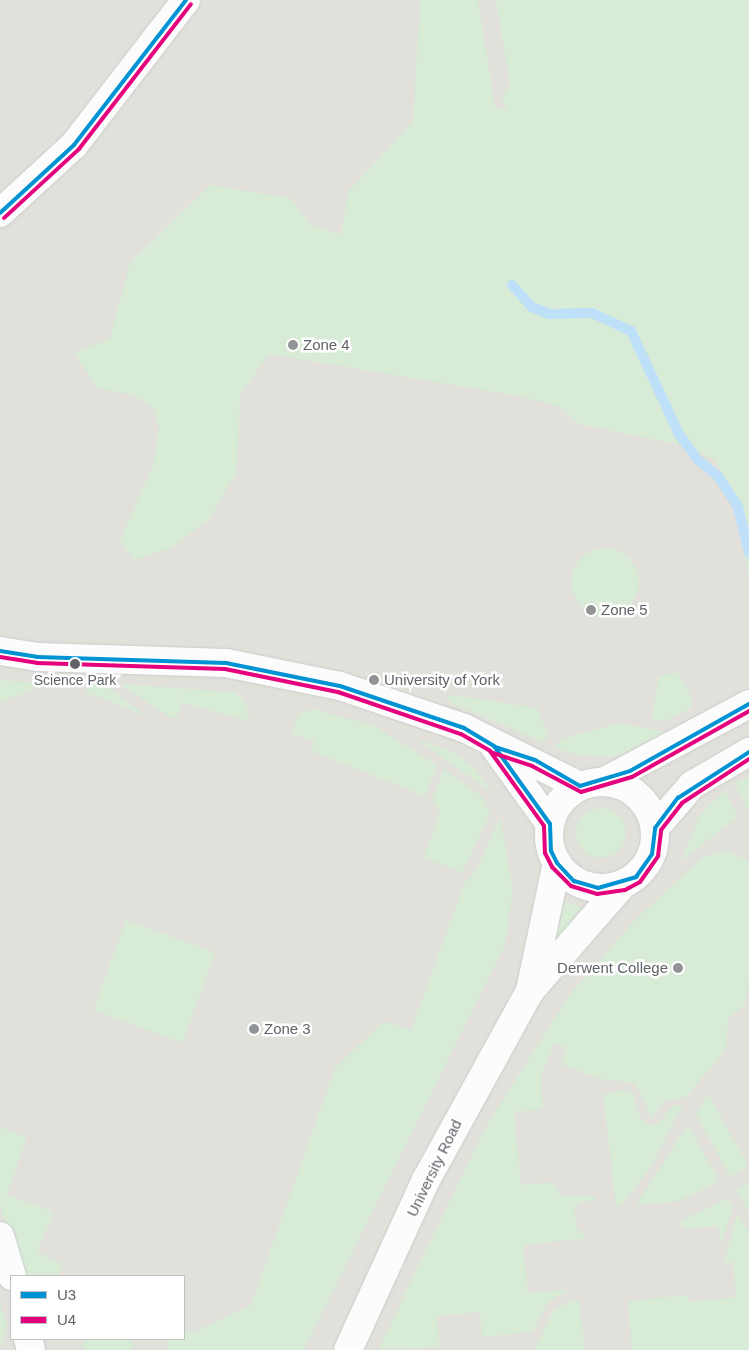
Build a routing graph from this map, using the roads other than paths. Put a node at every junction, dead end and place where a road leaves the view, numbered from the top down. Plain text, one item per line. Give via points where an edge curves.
1 (186, 0) edge
2 (0, 214) edge
3 (0, 651) edge
4 (749, 704) edge
5 (494, 746) junction
6 (749, 752) edge
7 (592, 784) junction
8 (550, 824) junction
9 (655, 828) junction
10 (557, 863) junction
11 (623, 884) junction
12 (530, 991) junction
13 (0, 1236) edge
14 (12, 1275) edge
15 (348, 1350) edge

1 - 2 street via 74,146
3 - 5 street via 37,657 226,663 382,700 464,728
4 - 7 street
5 - 7 street
5 - 8 street
6 - 9 street via 692,785
7 - 8 street via 560,802
7 - 9 street via 627,788 640,799
8 - 10 street via 551,851
9 - 11 street via 646,866
10 - 11 street via 574,881 598,888
10 - 12 street, University Road
11 - 12 street, University Road
12 - 15 street, University Road via 426,1180
13 - 14 street

